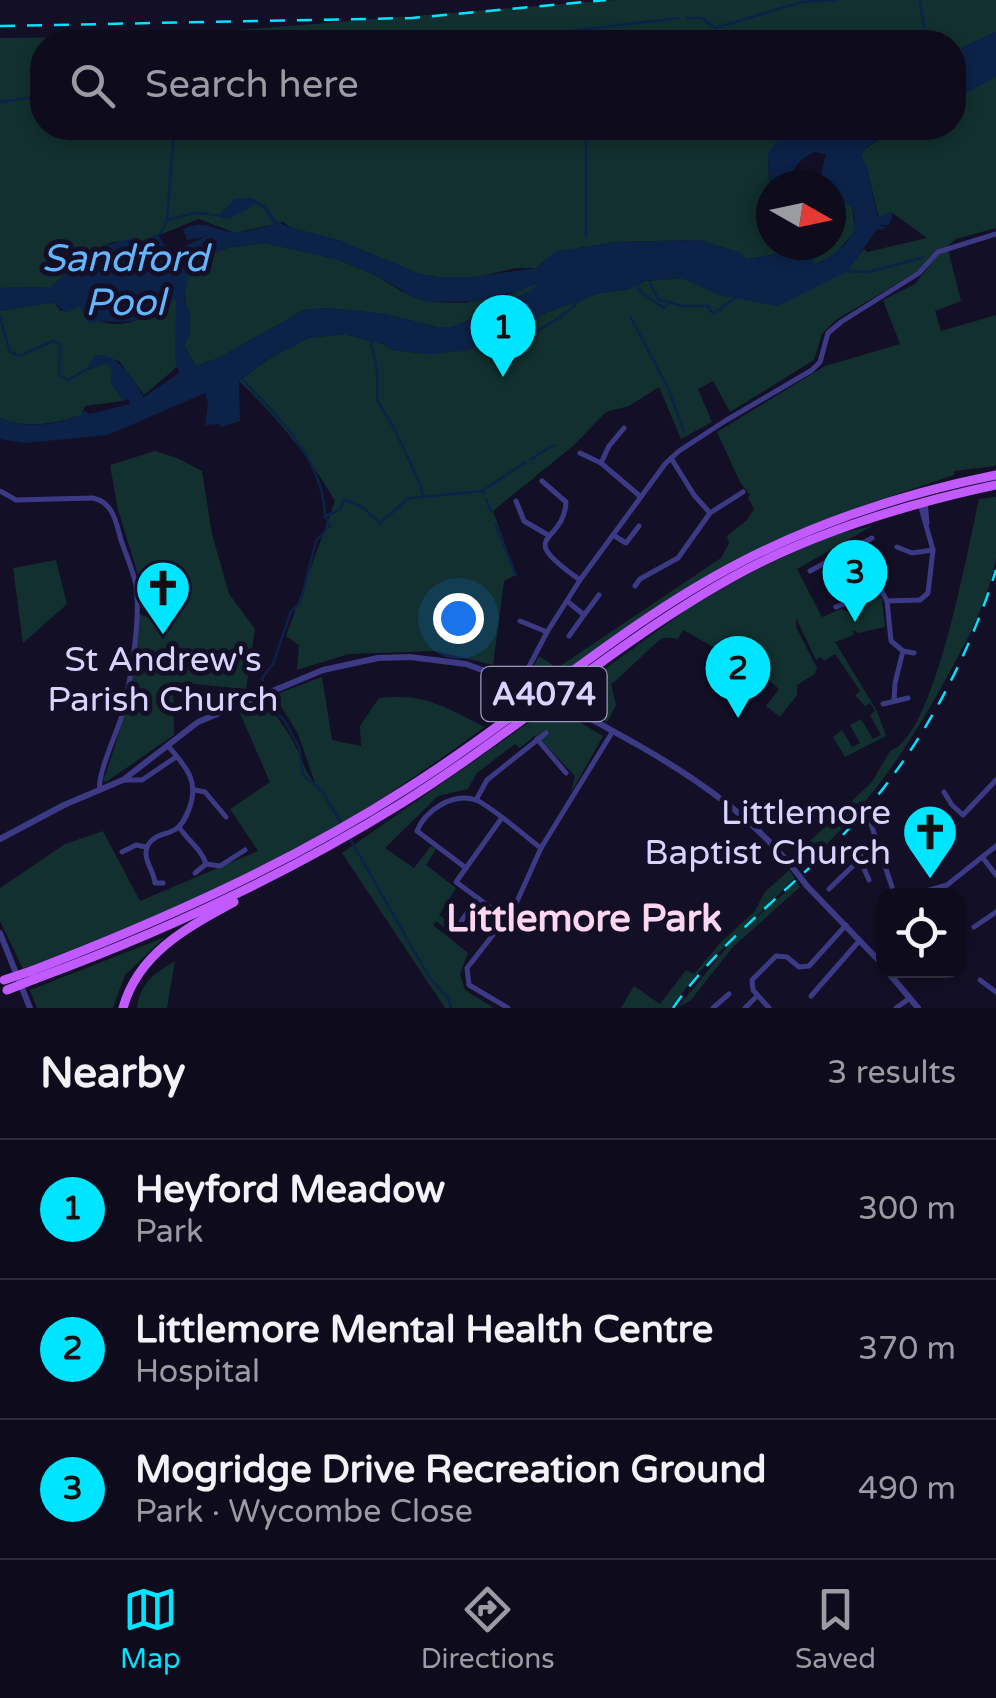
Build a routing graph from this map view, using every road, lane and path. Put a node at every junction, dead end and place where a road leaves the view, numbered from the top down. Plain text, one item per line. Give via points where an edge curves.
1 (996, 234) edge
2 (624, 428) dead end
3 (580, 454) dead end
4 (671, 458) junction
5 (601, 463) junction
6 (996, 475) edge
7 (542, 481) dead end
8 (996, 485) edge
9 (0, 491) edge
10 (743, 492) dead end
11 (944, 496) junction
12 (641, 497) junction
13 (921, 498) junction
14 (516, 501) dead end
15 (928, 512) junction
16 (710, 513) junction
17 (927, 522) junction
18 (639, 526) dead end
19 (613, 535) junction
20 (548, 536) junction
21 (872, 538) dead end
22 (856, 544) junction
23 (897, 547) dead end
24 (933, 550) junction
25 (810, 571) dead end
26 (580, 580) junction
27 (635, 586) dead end
28 (880, 590) junction
29 (599, 594) dead end
30 (887, 600) junction
31 (566, 601) junction
32 (836, 607) dead end
33 (584, 615) junction
34 (520, 621) dead end
35 (547, 632) junction
36 (569, 636) dead end
37 (903, 652) junction
38 (914, 654) dead end
39 (523, 685) junction
40 (908, 698) dead end
41 (894, 701) junction
42 (884, 704) dead end
43 (613, 730) junction
44 (546, 733) dead end
45 (537, 739) junction
46 (168, 746) junction
47 (177, 756) junction
48 (566, 773) dead end
49 (122, 780) junction
50 (996, 780) edge
51 (100, 790) junction
52 (196, 790) junction
53 (944, 792) dead end
54 (476, 800) junction
55 (226, 817) dead end
56 (869, 818) dead end
57 (501, 819) junction
58 (354, 826) junction
59 (179, 827) junction
60 (333, 838) junction
61 (0, 839) edge
62 (876, 842) junction
63 (996, 846) edge
64 (146, 847) junction
65 (540, 848) junction
66 (245, 850) dead end
67 (122, 852) dead end
68 (983, 858) junction
69 (860, 859) junction
70 (206, 864) junction
71 (466, 868) junction
72 (283, 871) junction
73 (195, 873) dead end
74 (996, 875) edge
75 (869, 880) dead end
76 (163, 883) dead end
77 (892, 888) edge
78 (938, 888) edge
79 (828, 889) dead end
80 (478, 898) junction
81 (996, 912) edge
82 (506, 919) junction
83 (846, 925) junction
84 (974, 927) dead end
85 (455, 930) dead end
86 (0, 933) edge
87 (860, 940) junction
88 (876, 957) edge
89 (33, 975) junction
90 (894, 978) edge
91 (980, 980) dead end
92 (3, 986) edge
93 (996, 992) edge
94 (757, 996) junction
95 (811, 996) dead end
96 (910, 998) junction
97 (30, 1008) edge
98 (123, 1008) edge
99 (508, 1008) edge
100 (713, 1008) edge
101 (731, 1008) edge
102 (745, 1008) edge
103 (769, 1008) edge
104 (896, 1008) edge
105 (918, 1008) edge

1 - 4 street via 936,254 920,273 828,333 812,370
2 - 5 street
3 - 5 street
4 - 12 street
4 - 16 street
5 - 12 street
6 - 13 main road, A4074
7 - 20 street via 566,502
8 - 11 main road, A4074
9 - 51 street via 16,500 93,498 113,512 137,604 128,689
10 - 16 street
11 - 13 main road, A4074
11 - 15 street
12 - 19 street
13 - 15 street
13 - 17 street
13 - 58 main road, A4074 via 739,574 501,737
13 - 58 main road, A4074 via 859,510 736,565
14 - 20 street via 524,521
15 - 17 street
16 - 27 street via 678,558
17 - 24 street
18 - 19 street via 626,543
19 - 26 street
20 - 26 street via 550,559
21 - 22 street
22 - 25 street
22 - 28 street
23 - 24 street
24 - 30 street via 925,598
26 - 31 street
28 - 30 street
28 - 32 street
29 - 33 street
30 - 37 street via 888,632
31 - 33 street
31 - 35 street
33 - 36 street
34 - 35 street
35 - 39 street
37 - 38 street
37 - 41 street
39 - 43 street, bridge
39 - 46 street via 466,664 378,658 262,693 198,722
40 - 41 street
41 - 42 street
43 - 65 street
43 - 83 street, bridge via 732,808
44 - 45 street
45 - 48 street
45 - 54 street via 487,780
46 - 47 street
46 - 49 street
47 - 49 street via 142,780
47 - 52 street
49 - 51 street
50 - 53 street via 963,814
51 - 61 street
52 - 55 street
52 - 59 street
54 - 57 street
54 - 71 street via 438,806 416,832
56 - 62 street
57 - 65 street
57 - 71 street
58 - 60 main road, A4074
59 - 64 street
59 - 70 street
60 - 72 main road, A4074
60 - 89 main road, A4074
62 - 69 street via 862,848
62 - 77 street
63 - 68 street
64 - 67 street
64 - 76 street via 156,883
65 - 82 street
66 - 70 street via 220,866
68 - 74 street
68 - 78 street
69 - 75 street
69 - 79 street
70 - 73 street
71 - 80 street via 456,882
72 - 89 main road, A4074 via 158,931
72 - 98 main road via 158,951
80 - 82 street
80 - 85 street
81 - 84 street
82 - 99 street via 466,976 475,990
83 - 87 street
83 - 94 street via 809,966 799,968 779,954 752,980
86 - 97 street
87 - 88 street
87 - 95 street
89 - 92 main road, A4074, bridge
90 - 96 street
91 - 93 street
94 - 102 street
94 - 103 street
96 - 104 street
96 - 105 street
100 - 101 street via 726,997

